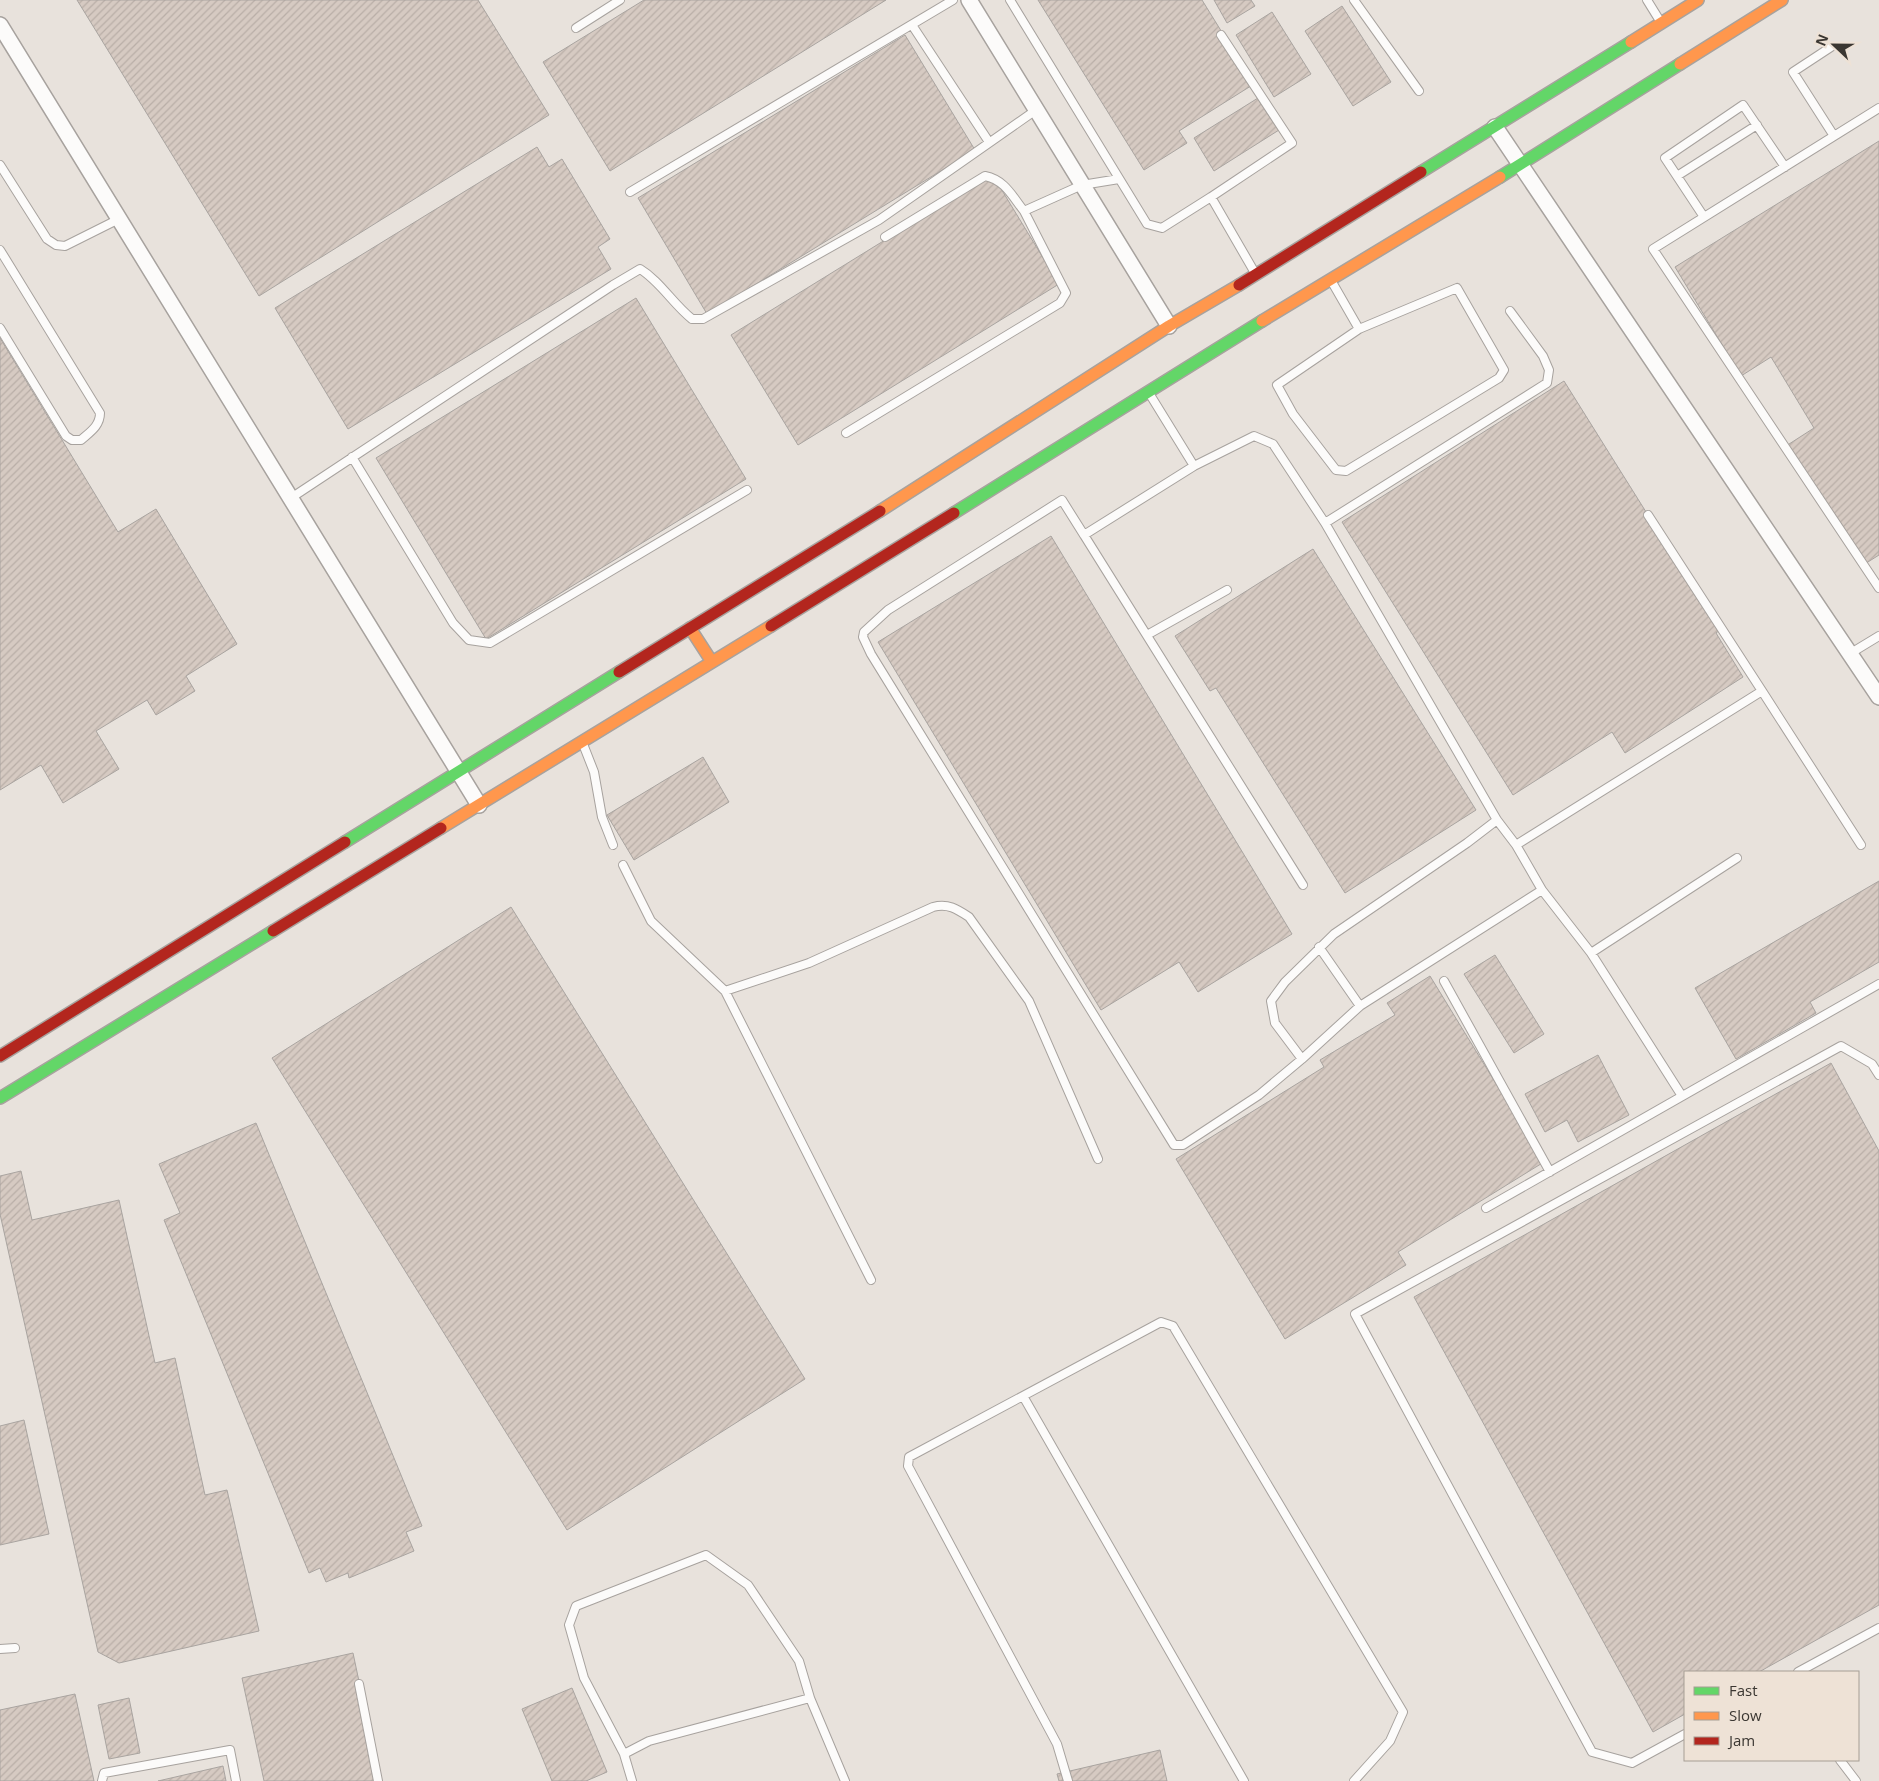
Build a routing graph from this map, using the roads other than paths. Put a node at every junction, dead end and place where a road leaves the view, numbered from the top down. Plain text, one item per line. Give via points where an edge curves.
1 (620, 0) edge
2 (953, 0) edge
3 (969, 0) edge
4 (1010, 0) edge
5 (1354, 0) edge
6 (1647, 0) edge
7 (1698, 0) edge
8 (1782, 0) edge
9 (1661, 23) junction
10 (0, 25) edge
11 (912, 25) junction
12 (576, 28) dead end
13 (1221, 35) dead end
14 (1831, 48) dead end
15 (1419, 91) dead end
16 (1879, 108) edge
17 (1036, 110) junction
18 (1757, 125) junction
19 (1496, 127) junction
20 (1834, 136) junction
21 (989, 142) junction
22 (1522, 164) junction
23 (0, 165) edge
24 (1785, 167) junction
25 (1677, 176) junction
26 (1119, 179) junction
27 (1082, 185) junction
28 (630, 192) dead end
29 (1211, 197) junction
30 (1024, 211) junction
31 (1704, 216) junction
32 (119, 219) junction
33 (885, 237) dead end
34 (0, 250) edge
35 (1256, 275) junction
36 (1332, 280) junction
37 (1510, 311) dead end
38 (1169, 326) junction
39 (0, 328) edge
40 (1359, 329) junction
41 (1148, 391) junction
42 (846, 433) dead end
43 (352, 457) junction
44 (1194, 466) junction
45 (747, 490) dead end
46 (290, 498) junction
47 (1648, 514) dead end
48 (1325, 523) junction
49 (1084, 535) junction
50 (1879, 588) edge
51 (1228, 590) dead end
52 (690, 628) junction
53 (1146, 635) junction
54 (1879, 636) edge
55 (1851, 653) junction
56 (712, 662) junction
57 (1762, 691) junction
58 (1879, 697) edge
59 (582, 742) junction
60 (459, 771) junction
61 (479, 805) junction
62 (1497, 820) junction
63 (613, 845) dead end
64 (1516, 845) junction
65 (1861, 845) dead end
66 (1737, 858) dead end
67 (623, 864) dead end
68 (1303, 885) dead end
69 (1542, 890) junction
70 (1319, 947) junction
71 (1591, 953) junction
72 (1444, 981) dead end
73 (1879, 984) edge
74 (725, 991) junction
75 (1360, 1006) junction
76 (1, 1053) edge
77 (1302, 1059) junction
78 (1879, 1075) edge
79 (1682, 1096) junction
80 (0, 1098) edge
81 (1098, 1159) dead end
82 (1550, 1172) junction
83 (1486, 1208) dead end
84 (871, 1280) dead end
85 (1022, 1396) junction
86 (1879, 1628) edge
87 (15, 1648) dead end
88 (0, 1649) edge
89 (1800, 1671) edge
90 (359, 1684) dead end
91 (810, 1698) junction
92 (1684, 1735) edge
93 (624, 1754) junction
94 (1841, 1761) edge
95 (102, 1781) edge
96 (236, 1781) edge
97 (378, 1781) edge
98 (632, 1781) edge
99 (845, 1781) edge
100 (1068, 1781) edge
101 (1244, 1781) edge
102 (1354, 1781) edge
103 (1856, 1781) edge

1 - 12 lane
2 - 11 lane
3 - 17 street
4 - 26 lane
5 - 15 lane
6 - 9 lane
7 - 9 street
8 - 22 street
9 - 19 street
10 - 32 street
11 - 21 lane
11 - 28 lane
13 - 29 lane via 1292,143
14 - 20 lane via 1793,72
16 - 20 lane
17 - 21 lane
17 - 27 street
18 - 24 lane
18 - 25 lane
18 - 25 lane via 1743,105 1665,158
19 - 22 street
19 - 35 street
20 - 24 lane
21 - 43 lane via 879,220 703,319 692,319 678,308 651,276 640,269
22 - 36 street
22 - 55 street
23 - 32 lane via 47,240 56,245 65,246
24 - 31 lane
25 - 31 lane
26 - 27 lane
26 - 29 lane via 1147,224 1162,228
27 - 30 lane
27 - 38 street
29 - 35 lane
30 - 33 lane via 1001,182 985,176
30 - 42 lane via 1066,293 1060,303
31 - 50 lane via 1653,249
32 - 46 street
34 - 39 lane via 100,413 97,426 81,440 66,436
35 - 38 street
36 - 40 lane
36 - 41 street
37 - 48 lane via 1543,356 1549,370 1547,383
38 - 52 street
40 - 40 lane via 1276,385 1293,414 1336,470 1346,471 1499,378 1504,370 1457,288
41 - 44 lane
41 - 56 street
43 - 45 lane via 453,623 469,640 490,643
43 - 46 lane
44 - 48 lane via 1254,436 1273,444
44 - 49 lane
46 - 60 street
47 - 57 lane
48 - 62 lane
49 - 53 lane
49 - 77 lane via 1062,500 888,610 862,637 1174,1145 1183,1145 1259,1095
51 - 53 lane
52 - 56 street
52 - 60 street
53 - 68 lane
54 - 55 lane
55 - 58 street
56 - 59 street
57 - 64 lane
57 - 65 lane
59 - 61 street
59 - 63 lane via 594,772 602,817
60 - 61 street
60 - 76 street
61 - 80 street
62 - 64 lane
62 - 70 lane
64 - 69 lane
66 - 71 lane
67 - 74 lane via 651,921
69 - 71 lane
69 - 75 lane
70 - 75 lane
70 - 77 lane via 1271,1000 1275,1023
71 - 79 lane
72 - 82 lane
73 - 79 lane
74 - 81 lane via 809,963 933,907 941,905 958,909 969,917 1029,1001
74 - 84 lane
75 - 77 lane
78 - 92 lane via 1872,1064 1841,1046 1355,1314 1592,1752 1632,1763
79 - 82 lane
82 - 83 lane
85 - 100 lane via 909,1457 908,1466 1057,1744
85 - 101 lane
85 - 102 lane via 1161,1322 1173,1326 1403,1712 1390,1741
86 - 89 lane
87 - 88 lane
90 - 97 lane
91 - 93 lane via 649,1741
91 - 93 lane via 799,1661 748,1585 706,1555 576,1606 569,1625 584,1678
91 - 99 lane
93 - 98 lane
94 - 103 lane
95 - 96 lane via 104,1773 230,1750

